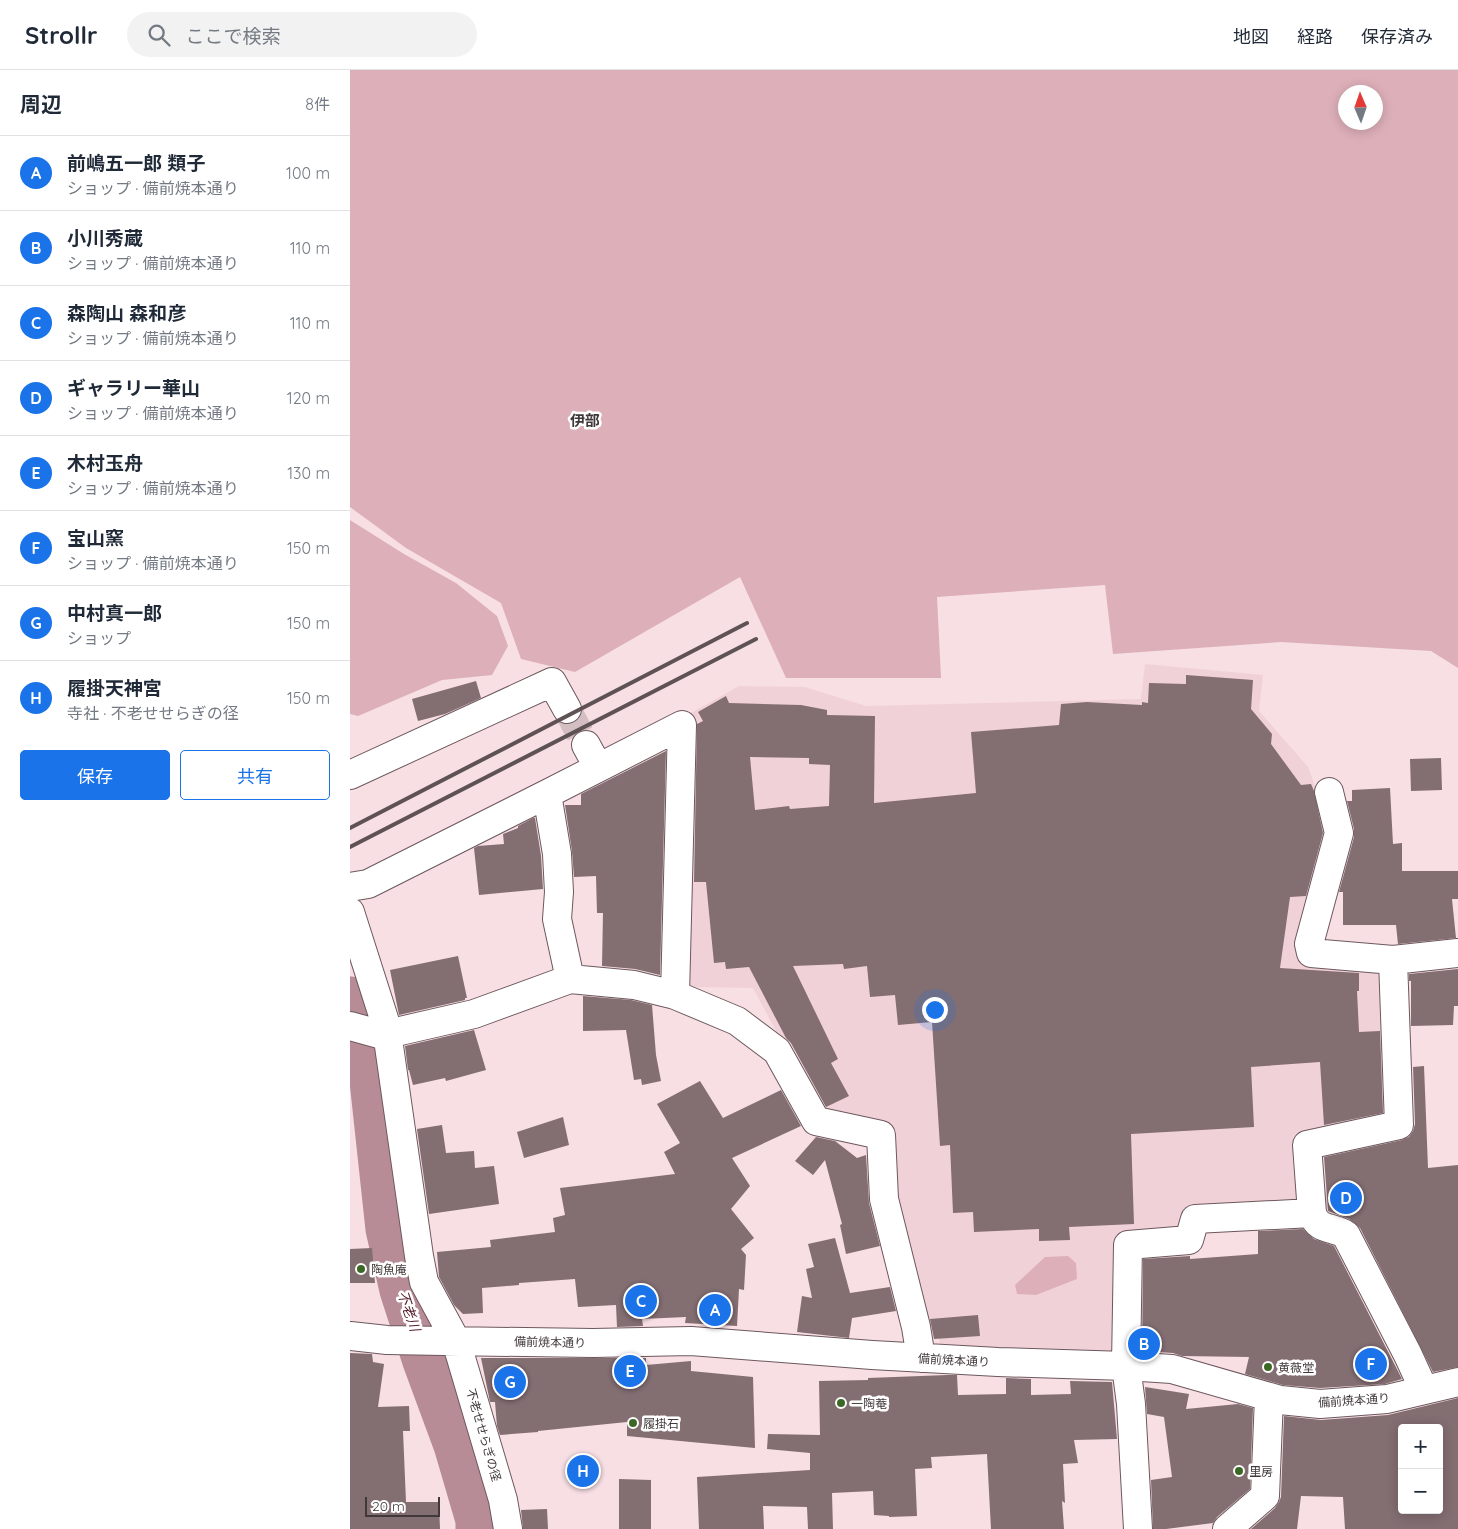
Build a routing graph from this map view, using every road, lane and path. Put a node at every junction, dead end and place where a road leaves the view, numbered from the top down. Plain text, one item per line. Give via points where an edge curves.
1 (567, 709) tunnel mouth
2 (350, 775) edge
3 (1329, 792) dead end
4 (547, 794) junction
5 (350, 886) edge
6 (350, 912) edge
7 (1458, 953) edge
8 (1393, 960) junction
9 (570, 978) junction
10 (676, 995) junction
11 (350, 1026) edge
12 (383, 1034) junction
13 (1312, 1213) junction
14 (350, 1336) edge
15 (450, 1341) junction
16 (921, 1358) junction
17 (1126, 1366) junction
18 (1458, 1382) edge
19 (1424, 1390) junction
20 (1269, 1397) junction
21 (508, 1529) edge
22 (1138, 1529) edge
23 (1227, 1529) edge

1 - 2 street via 552,682
3 - 8 street via 1339,833 1309,944 1311,954
4 - 5 street via 368,884
4 - 9 street via 556,854 557,919
4 - 10 street via 592,756 682,725
6 - 12 street, 不老せせらぎの径 via 386,1025
7 - 8 street
8 - 13 street via 1399,1125 1307,1145
9 - 10 street via 634,985
9 - 12 street via 474,1014
10 - 16 street via 737,1021 777,1051 816,1121 881,1135 884,1199
11 - 12 street
12 - 15 street, 不老せせらぎの径 via 424,1282
13 - 17 street via 1195,1219 1189,1240 1128,1245
13 - 19 street via 1314,1219 1328,1230 1339,1230 1346,1235
14 - 15 street, 備前焼本通り
15 - 16 street, 備前焼本通り via 691,1341
15 - 21 street, 不老せせらぎの径 via 503,1500
16 - 17 street, 備前焼本通り
17 - 20 street, 備前焼本通り via 1172,1370
17 - 22 street
18 - 19 street, 備前焼本通り
19 - 20 street, 備前焼本通り via 1387,1399 1320,1404
20 - 23 street via 1265,1496

